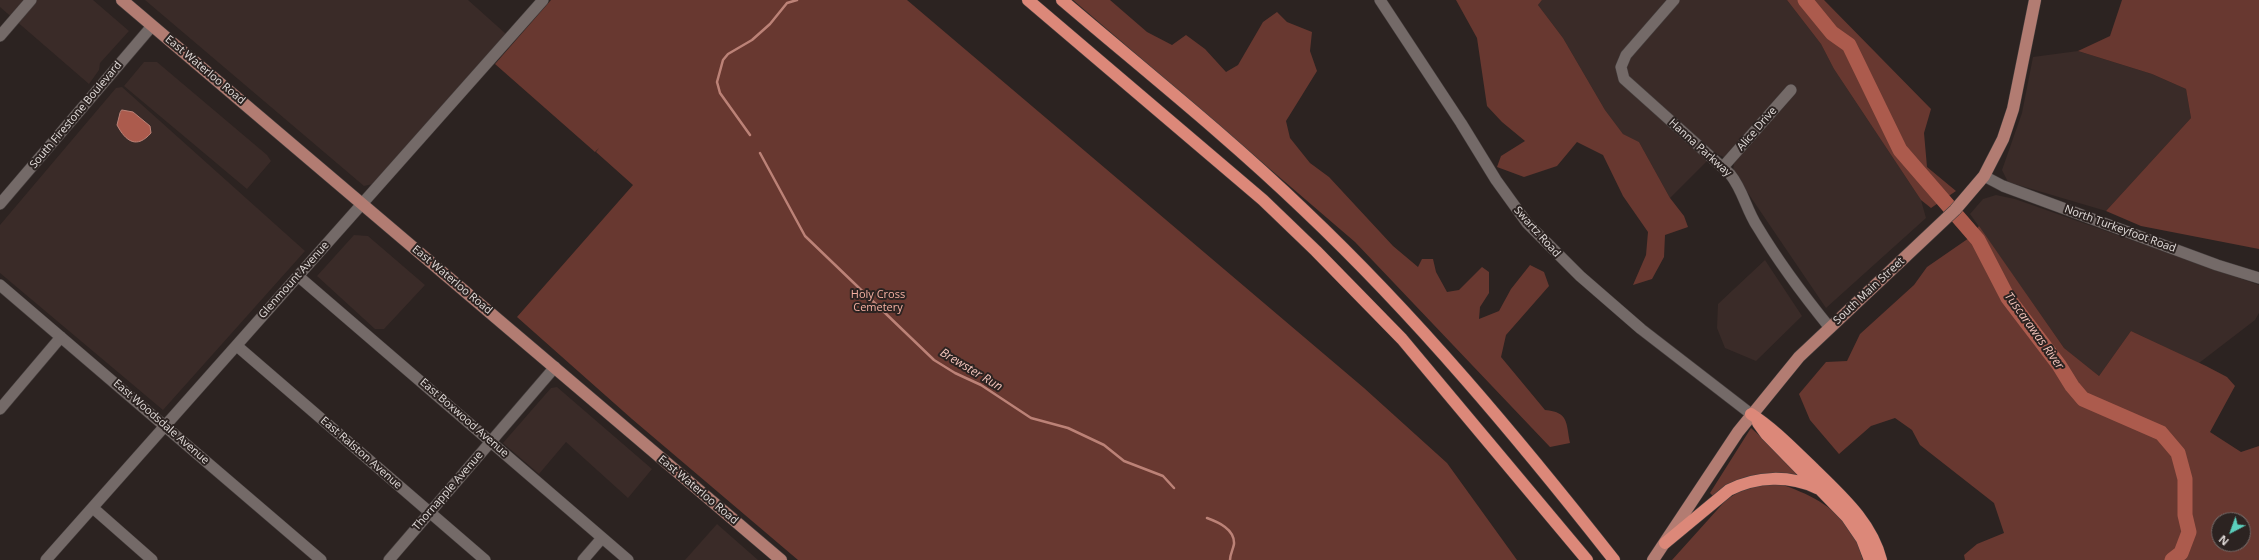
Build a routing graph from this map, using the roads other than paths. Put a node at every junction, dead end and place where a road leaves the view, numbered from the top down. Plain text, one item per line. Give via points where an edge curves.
1 (31, 0) edge
2 (122, 0) edge
3 (543, 0) edge
4 (1028, 0) edge
5 (1062, 0) edge
6 (1380, 0) edge
7 (1674, 0) edge
8 (2035, 0) edge
9 (152, 26) junction
10 (0, 36) edge
11 (1791, 90) dead end
12 (1723, 167) junction
13 (1984, 176) junction
14 (0, 204) edge
15 (362, 204) junction
16 (298, 276) junction
17 (2259, 278) edge
18 (0, 285) edge
19 (1830, 328) junction
20 (61, 337) junction
21 (237, 346) junction
22 (555, 368) junction
23 (0, 409) edge
24 (1751, 414) junction
25 (166, 426) junction
26 (491, 441) junction
27 (1818, 488) junction
28 (93, 508) junction
29 (430, 512) junction
30 (602, 538) junction
31 (1665, 543) junction
32 (46, 560) edge
33 (152, 560) edge
34 (321, 560) edge
35 (389, 560) edge
36 (485, 560) edge
37 (583, 560) edge
38 (628, 560) edge
39 (781, 560) edge
40 (1587, 560) edge
41 (1614, 560) edge
42 (1653, 560) edge
43 (1870, 560) edge
44 (1881, 560) edge

1 - 10 street
2 - 9 main road, East Waterloo Road
3 - 15 street, Glenmount Avenue
4 - 40 highway via 1263,200 1316,251 1402,339
5 - 41 highway via 1251,161 1331,236 1418,325
6 - 24 street, Swartz Road via 1496,180 1527,223 1580,276 1641,329
7 - 12 street, Hanna Parkway via 1626,55 1621,67 1622,73 1628,84
8 - 13 main road, South Main Street via 2012,109 2003,139
9 - 14 street, South Firestone Boulevard
9 - 15 main road, East Waterloo Road
11 - 12 street, Alice Drive
12 - 19 street, Hanna Parkway via 1741,191 1757,226
13 - 17 street, North Turkeyfoot Road via 2003,186
13 - 19 main road, South Main Street via 1967,198
15 - 16 street, Glenmount Avenue
15 - 22 main road, East Waterloo Road
16 - 21 street, Glenmount Avenue
16 - 26 street, East Boxwood Avenue
18 - 20 street, East Woodsdale Avenue
19 - 24 main road, South Main Street via 1800,357
20 - 23 street
20 - 25 street, East Woodsdale Avenue
21 - 25 street, Glenmount Avenue
21 - 29 street, East Ralston Avenue
22 - 26 street, Thornapple Avenue
22 - 39 main road, East Waterloo Road
24 - 27 highway via 1766,434
24 - 31 main road, South Main Street
24 - 44 highway via 1781,437 1850,506 1869,531
25 - 28 street, Glenmount Avenue
25 - 34 street, East Woodsdale Avenue
26 - 29 street, Thornapple Avenue
26 - 30 street, East Boxwood Avenue
27 - 31 highway via 1779,478 1739,485 1729,490
27 - 43 highway via 1855,527
28 - 32 street, Glenmount Avenue
28 - 33 street
29 - 35 street, Thornapple Avenue
29 - 36 street, East Ralston Avenue
30 - 37 street
30 - 38 street, East Boxwood Avenue
31 - 42 main road, South Main Street

